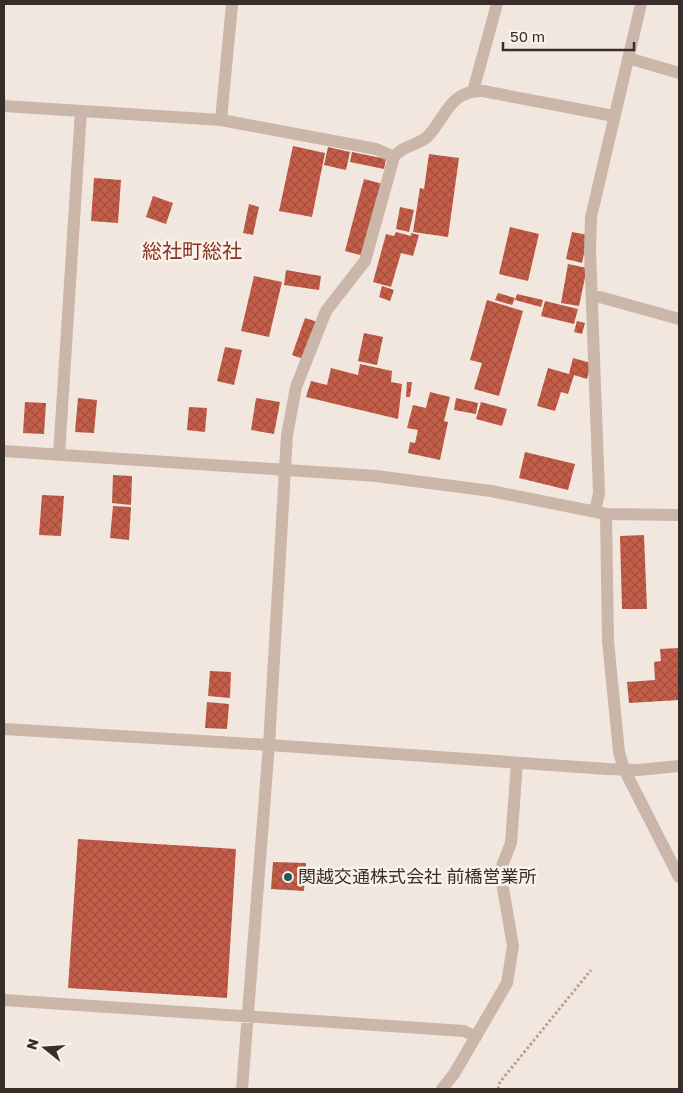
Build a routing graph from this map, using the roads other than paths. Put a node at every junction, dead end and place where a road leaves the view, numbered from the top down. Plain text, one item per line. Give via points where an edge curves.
1 (232, 4) edge
2 (497, 4) edge
3 (641, 4) edge
4 (628, 58) junction
5 (679, 74) edge
6 (473, 91) junction
7 (4, 106) edge
8 (81, 111) junction
9 (614, 116) junction
10 (221, 120) junction
11 (394, 157) junction
12 (592, 299) junction
13 (679, 319) edge
14 (4, 451) edge
15 (59, 455) junction
16 (286, 470) junction
17 (600, 513) junction
18 (679, 516) edge
19 (4, 729) edge
20 (269, 745) junction
21 (517, 763) junction
22 (679, 766) edge
23 (624, 769) junction
24 (679, 878) edge
25 (4, 1000) edge
26 (248, 1016) junction
27 (476, 1037) junction
28 (242, 1089) edge
29 (442, 1089) edge

1 - 10 street
2 - 6 street
3 - 4 street
4 - 5 street
4 - 9 street
6 - 9 street
6 - 11 street via 460,96 448,107 428,136 403,148
7 - 8 street
8 - 10 street
8 - 15 street
9 - 12 street via 591,217
10 - 11 street via 376,149
11 - 16 street via 365,261 326,312 296,387 289,416
12 - 13 street via 600,297
12 - 17 street
14 - 15 street
15 - 16 street
16 - 17 street via 454,485
16 - 20 street
17 - 18 street
17 - 23 street via 616,735
19 - 20 street
20 - 21 street
20 - 26 street
21 - 23 street
21 - 27 street via 511,843 500,871 513,946 507,983
22 - 23 street
23 - 24 street
25 - 26 street
26 - 27 street via 464,1031
26 - 28 street
27 - 29 street

